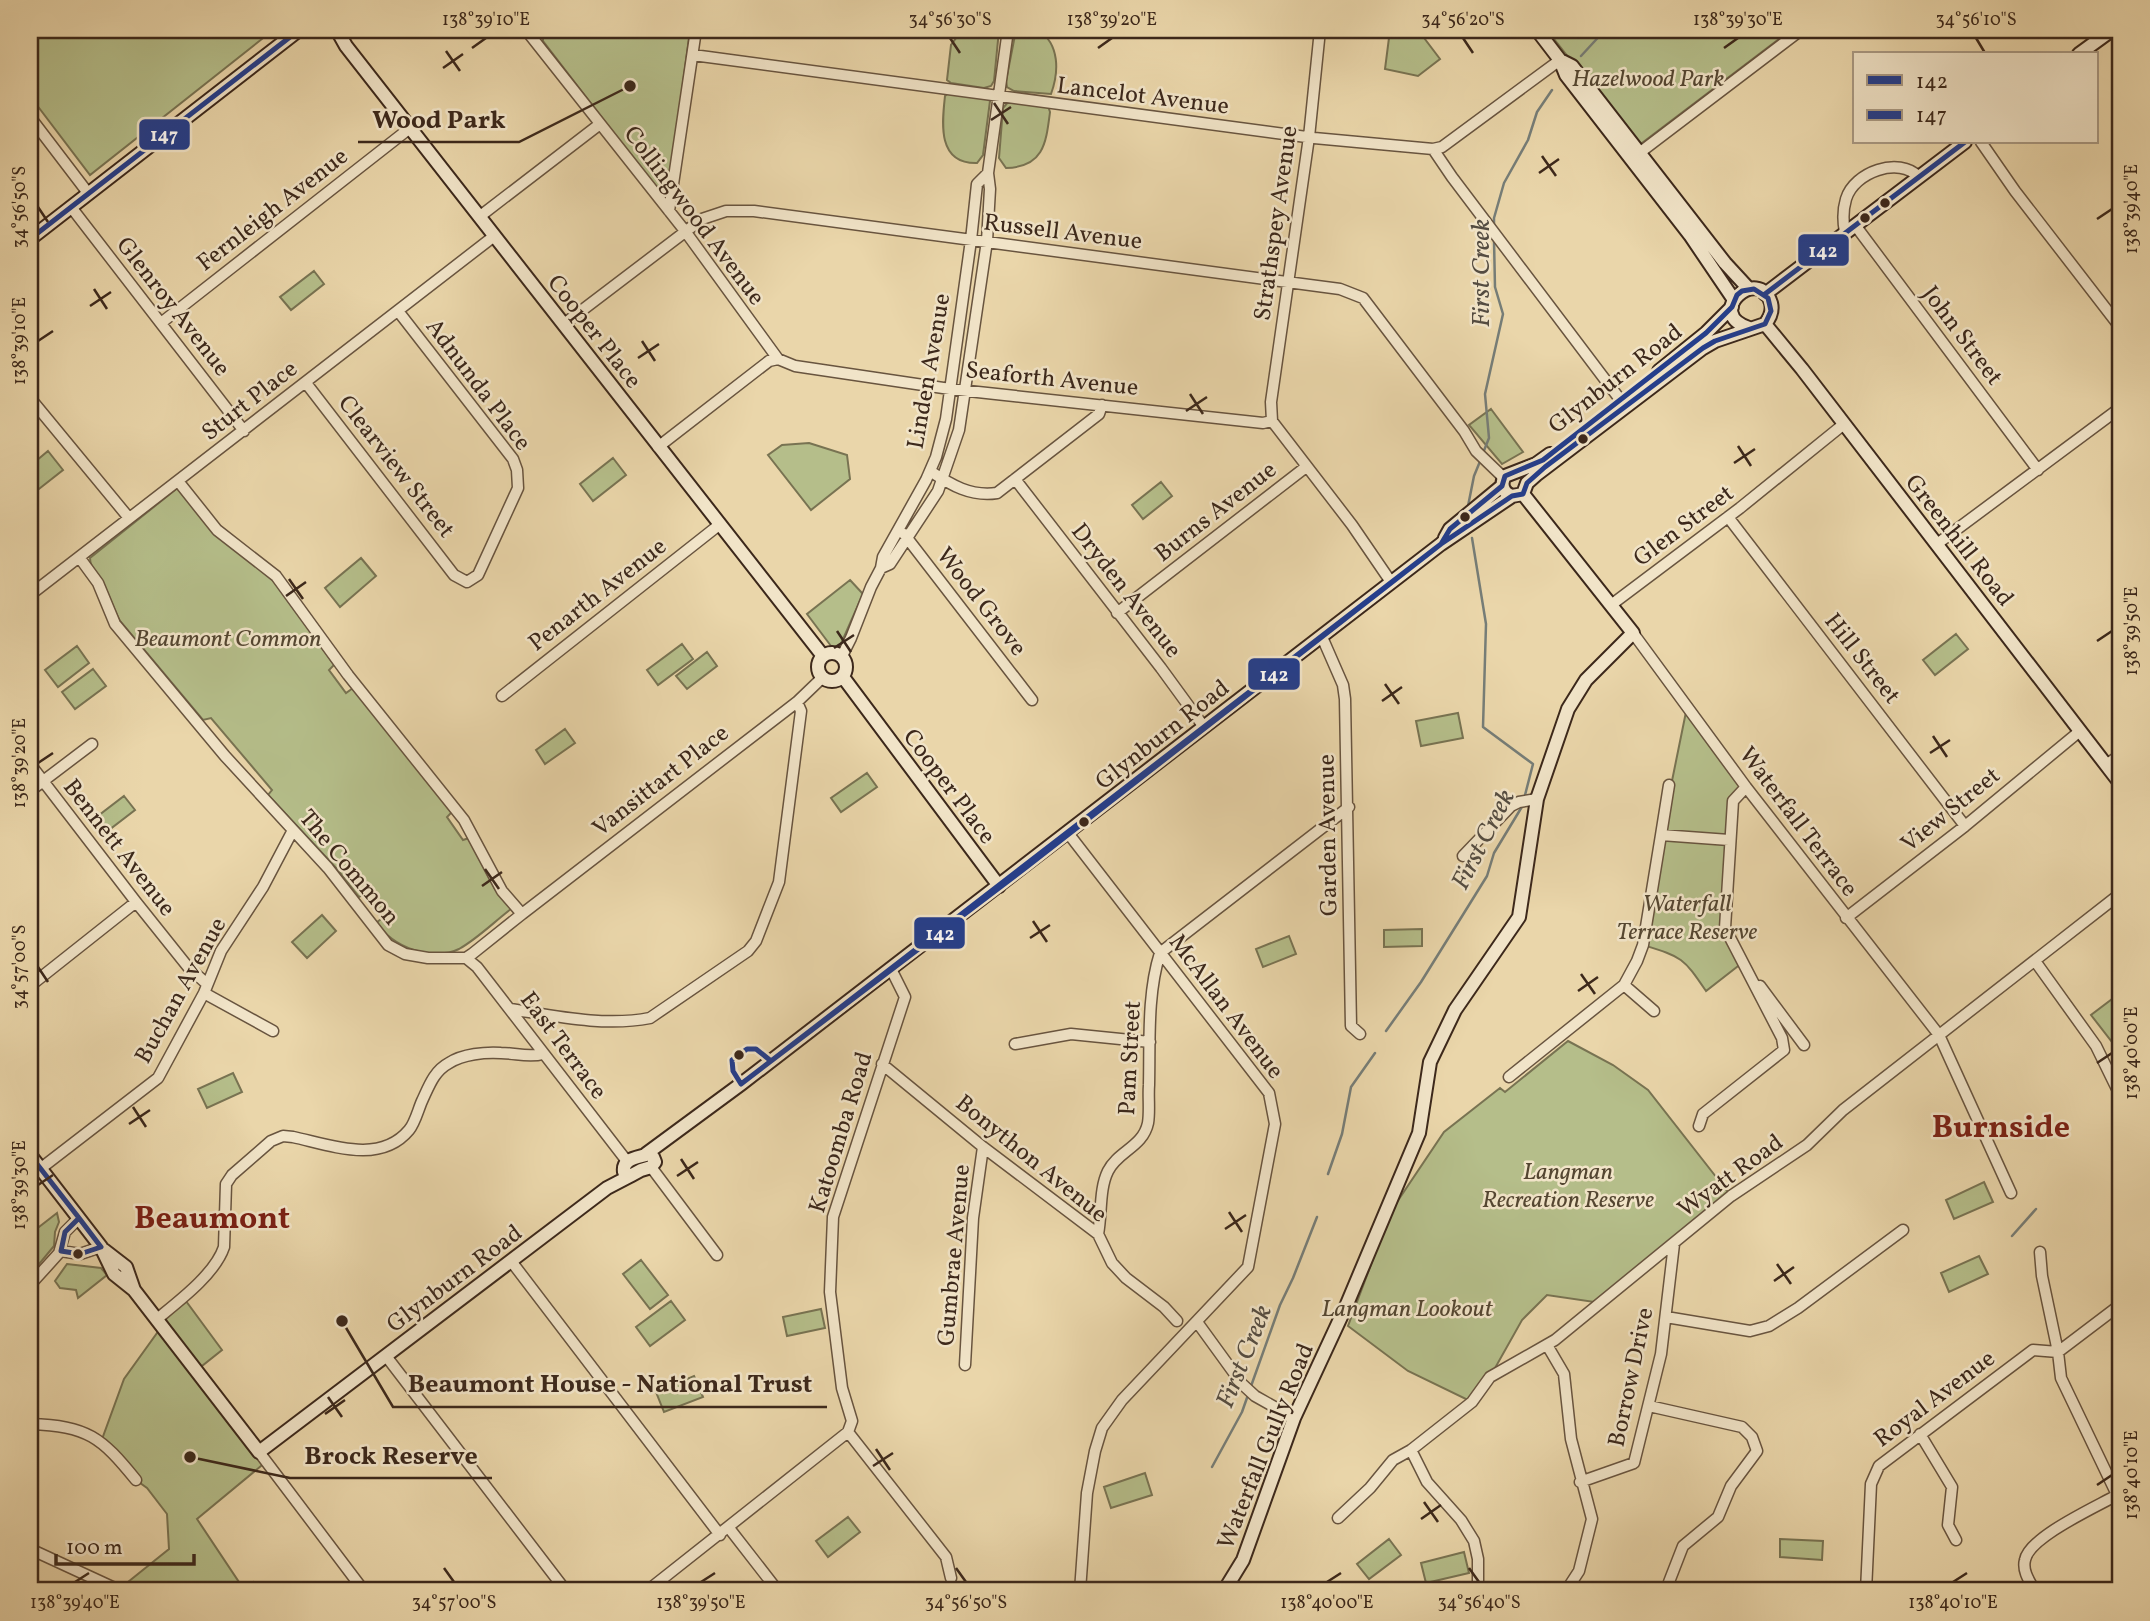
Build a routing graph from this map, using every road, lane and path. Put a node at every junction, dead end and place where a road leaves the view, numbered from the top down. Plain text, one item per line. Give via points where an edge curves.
1 (299, 30) edge
2 (337, 30) edge
3 (696, 30) edge
4 (1008, 30) edge
5 (1320, 30) edge
6 (1537, 30) edge
7 (1801, 30) edge
8 (2112, 30) edge
9 (531, 32) edge
10 (2083, 52) edge
11 (693, 55) junction
12 (1560, 60) junction
13 (999, 96) junction
14 (30, 117) edge
15 (600, 124) junction
16 (410, 128) junction
17 (1309, 137) junction
18 (1962, 144) edge
19 (1982, 144) edge
20 (1433, 149) junction
21 (1636, 156) junction
22 (988, 173) junction
23 (1919, 177) junction
24 (88, 193) junction
25 (71, 207) junction
26 (669, 211) junction
27 (479, 217) junction
28 (1850, 228) junction
29 (685, 231) junction
30 (493, 237) junction
31 (30, 239) edge
32 (971, 240) junction
33 (987, 241) junction
34 (1287, 281) junction
35 (1749, 289) junction
36 (1765, 294) junction
37 (1733, 303) junction
38 (398, 311) junction
39 (160, 323) junction
40 (564, 324) junction
41 (1765, 324) junction
42 (2120, 327) edge
43 (1749, 328) junction
44 (778, 359) junction
45 (306, 383) junction
46 (950, 389) junction
47 (966, 391) junction
48 (30, 398) edge
49 (1623, 403) junction
50 (1102, 405) junction
51 (2120, 408) edge
52 (1272, 422) junction
53 (1844, 424) junction
54 (244, 431) junction
55 (658, 447) junction
56 (1306, 467) junction
57 (2038, 470) junction
58 (930, 471) junction
59 (1516, 471) junction
60 (943, 480) junction
61 (1015, 480) junction
62 (178, 481) junction
63 (1503, 482) junction
64 (1521, 491) junction
65 (1728, 517) junction
66 (129, 518) junction
67 (719, 524) junction
68 (898, 528) junction
69 (908, 539) junction
70 (1441, 544) junction
71 (1937, 544) junction
72 (79, 557) junction
73 (881, 568) junction
74 (454, 575) joint
75 (1391, 583) junction
76 (30, 595) edge
77 (1611, 605) junction
78 (1117, 613) junction
79 (1633, 633) junction
80 (1322, 637) junction
81 (823, 656) junction
82 (842, 656) junction
83 (843, 677) junction
84 (822, 678) junction
85 (502, 696) dead end
86 (1032, 700) dead end
87 (797, 702) junction
88 (1204, 727) junction
89 (2080, 731) junction
90 (92, 744) dead end
91 (2120, 755) edge
92 (30, 764) edge
93 (2106, 765) junction
94 (43, 781) junction
95 (2120, 783) edge
96 (1668, 785) dead end
97 (1746, 787) junction
98 (30, 791) edge
99 (1528, 800) junction
100 (1349, 807) junction
101 (1965, 825) junction
102 (293, 830) junction
103 (1068, 833) junction
104 (1661, 835) junction
105 (1729, 840) junction
106 (1463, 856) dead end
107 (999, 886) junction
108 (2120, 894) edge
109 (136, 902) junction
110 (522, 914) junction
111 (1846, 918) junction
112 (1160, 953) junction
113 (466, 958) junction
114 (2035, 961) junction
115 (1742, 963) junction
116 (891, 969) junction
117 (1624, 985) junction
118 (30, 986) edge
119 (205, 988) junction
120 (510, 1009) junction
121 (1654, 1011) dead end
122 (273, 1031) dead end
123 (1360, 1034) dead end
124 (1939, 1035) junction
125 (1150, 1042) junction
126 (1015, 1044) dead end
127 (1804, 1045) dead end
128 (544, 1054) junction
129 (882, 1063) junction
130 (1509, 1077) dead end
131 (2120, 1095) edge
132 (1699, 1126) dead end
133 (983, 1147) junction
134 (30, 1155) edge
135 (651, 1161) junction
136 (626, 1168) junction
137 (40, 1169) junction
138 (2011, 1193) dead end
139 (79, 1218) junction
140 (1903, 1230) dead end
141 (1098, 1234) junction
142 (1674, 1244) junction
143 (101, 1247) junction
144 (61, 1251) junction
145 (2040, 1252) dead end
146 (717, 1255) dead end
147 (511, 1261) junction
148 (30, 1285) edge
149 (2120, 1305) edge
150 (1666, 1317) junction
151 (157, 1319) junction
152 (1177, 1321) dead end
153 (1197, 1322) junction
154 (1547, 1345) junction
155 (2058, 1352) junction
156 (386, 1356) junction
157 (965, 1365) dead end
158 (1649, 1406) junction
159 (233, 1418) junction
160 (1294, 1418) junction
161 (30, 1424) edge
162 (848, 1432) junction
163 (1920, 1434) junction
164 (282, 1435) junction
165 (1411, 1450) junction
166 (260, 1452) junction
167 (136, 1480) dead end
168 (1580, 1482) junction
169 (2119, 1497) edge
170 (1338, 1518) dead end
171 (725, 1532) junction
172 (1956, 1540) dead end
173 (30, 1549) edge
174 (951, 1578) dead end
175 (1669, 1582) dead end
176 (121, 1591) edge
177 (364, 1591) edge
178 (566, 1591) edge
179 (647, 1591) edge
180 (778, 1591) edge
181 (1080, 1591) edge
182 (1224, 1591) edge
183 (1478, 1591) edge
184 (1566, 1591) edge
185 (1866, 1591) edge
186 (2035, 1591) edge

1 - 24 street
2 - 16 street, Cooper Place
3 - 11 street
4 - 13 street, Linden Avenue
5 - 17 street, Strathspey Avenue
6 - 12 street
7 - 21 street
8 - 10 street
9 - 15 street, Collingwood Avenue
11 - 13 street, Lancelot Avenue
11 - 26 street
12 - 20 street via 1442,147
12 - 21 street via 1566,75
13 - 17 street, Lancelot Avenue
13 - 22 street, Linden Avenue
14 - 24 street
15 - 26 street, Collingwood Avenue
15 - 27 street
16 - 27 street, Cooper Place
16 - 39 street, Fernleigh Avenue
17 - 20 street, Lancelot Avenue
17 - 34 street, Strathspey Avenue
18 - 23 street
19 - 42 street
20 - 49 street
21 - 35 street
21 - 37 street via 1721,278
22 - 32 street, Linden Avenue via 976,184
22 - 33 street, Linden Avenue
23 - 28 street
23 - 28 street via 1894,166 1872,172 1857,183 1847,197 1844,224
24 - 25 street
25 - 31 street
25 - 39 street, Glenroy Avenue
26 - 29 street, Collingwood Avenue
27 - 30 street, Cooper Place
28 - 36 street
28 - 57 street, John Street
29 - 32 street, Russell Avenue via 726,211 754,211
29 - 40 street, Russell Avenue
29 - 44 street, Collingwood Avenue
30 - 38 street, Sturt Place
30 - 40 street, Cooper Place
32 - 33 street, Russell Avenue
32 - 46 street, Linden Avenue
33 - 34 street, Russell Avenue
33 - 47 street, Linden Avenue
34 - 52 street, Strathspey Avenue
34 - 63 street, Russell Avenue via 1340,289 1363,298
35 - 36 street
35 - 37 street
36 - 41 street via 1771,307
37 - 43 street via 1734,318
37 - 49 street, Glynburn Road via 1706,333
38 - 45 street, Sturt Place
38 - 74 street, Adnunda Place via 517,470 518,488 478,575 467,582
39 - 54 street, Glenroy Avenue
40 - 55 street, Cooper Place
41 - 43 street
41 - 53 street, Greenhill Road
43 - 49 street, Glynburn Road via 1709,344
44 - 46 street, Seaforth Avenue via 795,366
44 - 55 street via 769,361
45 - 54 street, Sturt Place
45 - 74 street, Clearview Street
46 - 47 street, Seaforth Avenue
46 - 58 street, Linden Avenue
47 - 50 street, Seaforth Avenue
47 - 60 street, Linden Avenue
48 - 66 street
49 - 59 street, Glynburn Road via 1543,460
49 - 64 street, Glynburn Road
50 - 52 street, Seaforth Avenue
50 - 61 street via 1099,414
51 - 57 street
52 - 56 street
53 - 65 street, Glen Street
53 - 71 street, Greenhill Road
54 - 62 street, Sturt Place
55 - 67 street, Cooper Place
56 - 75 street
56 - 78 street, Burns Avenue
57 - 71 street
58 - 60 street
58 - 68 street, Linden Avenue
59 - 63 street
59 - 64 street via 1524,475
60 - 61 street via 982,495 996,493
60 - 69 street, Linden Avenue
61 - 78 street, Dryden Avenue
62 - 66 street, Sturt Place
62 - 110 street via 217,530 276,576 464,820 502,891
63 - 64 street via 1505,492
63 - 70 street, Glynburn Road via 1450,529
64 - 70 street, Glynburn Road
64 - 77 street, Waterfall Terrace
65 - 77 street, Glen Street
65 - 101 street, Hill Street
66 - 72 street, Sturt Place
67 - 81 street, Cooper Place
67 - 85 street, Penarth Avenue
68 - 69 street, Wood Grove
68 - 73 street, Linden Avenue
69 - 73 street, Linden Avenue via 890,565
69 - 86 street, Wood Grove
70 - 75 street, Glynburn Road
71 - 89 street, Greenhill Road
72 - 76 street, Sturt Place
72 - 102 street, The Common via 98,583 115,624
73 - 82 street, Linden Avenue
75 - 80 street, Glynburn Road
77 - 79 street, Waterfall Terrace
78 - 88 street, Dryden Avenue
79 - 97 street, Waterfall Terrace
79 - 99 street, Waterfall Gully Road via 1586,680 1568,709
80 - 88 street, Glynburn Road
80 - 100 street, Garden Avenue via 1343,685
81 - 82 street
81 - 84 street via 818,667
82 - 83 street via 847,665
83 - 84 street via 833,682
83 - 107 street, Cooper Place
84 - 87 street, Vansittart Place
87 - 110 street, Vansittart Place
87 - 120 street via 801,711 779,882 748,951 650,1018 582,1019
88 - 103 street, Glynburn Road
89 - 93 street, Greenhill Road
89 - 101 street, View Street
90 - 94 street
91 - 93 street
92 - 94 street, Bennett Avenue
93 - 95 street, Greenhill Road
94 - 98 street
94 - 109 street, Bennett Avenue
96 - 104 street
97 - 105 street via 1733,801
97 - 111 street, Waterfall Terrace
99 - 106 street via 1511,806
99 - 160 street, Waterfall Gully Road via 1519,917 1455,1010 1430,1062 1419,1133
100 - 112 street
100 - 123 street, Garden Avenue via 1351,1026
101 - 111 street, View Street
102 - 113 street, The Common via 388,945 428,958
102 - 119 street, Buchan Avenue
103 - 107 street, Glynburn Road
103 - 112 street, McAllan Avenue
104 - 105 street
104 - 117 street via 1643,945
105 - 115 street via 1725,928
107 - 116 street, Glynburn Road
108 - 114 street, Wyatt Road
109 - 118 street
109 - 119 street, Bennett Avenue
110 - 113 street
111 - 124 street, Waterfall Terrace
112 - 125 street, Pam Street
112 - 153 street, McAllan Avenue via 1269,1093 1275,1124 1248,1267
113 - 120 street, East Terrace
114 - 124 street, Wyatt Road
114 - 131 street via 2096,1046
115 - 127 street
115 - 132 street via 1784,1050 1703,1114
116 - 129 street, Katoomba Road via 905,997
116 - 135 street, Glynburn Road via 674,1136
117 - 121 street
117 - 130 street
119 - 122 street, Bennett Avenue
119 - 137 street, Buchan Avenue via 158,1078
120 - 128 street, East Terrace
124 - 138 street, Waterfall Terrace
124 - 142 street, Wyatt Road via 1843,1110 1807,1145 1731,1196
125 - 126 street via 1071,1034
125 - 141 street, Pam Street via 1148,1123 1143,1136 1107,1172
128 - 136 street, East Terrace
128 - 151 street via 470,1055 452,1061 439,1069 410,1129 394,1144 354,1150 293,1137 271,1141 226,1184 221,1256
129 - 133 street, Bonython Avenue
129 - 162 street, Katoomba Road via 834,1217 830,1292 842,1388 852,1421
133 - 141 street, Bonython Avenue
133 - 157 street, Gumbrae Avenue via 973,1218
134 - 137 street
135 - 136 street, Glynburn Road via 641,1170
135 - 146 street
136 - 147 street, Glynburn Road via 607,1188
137 - 139 street
139 - 143 street
139 - 144 street via 65,1232
140 - 150 street via 1769,1326 1749,1331
141 - 152 street, Bonython Avenue via 1112,1264
142 - 150 street, Borrow Drive
142 - 154 street, Wyatt Road
143 - 144 street via 80,1254
143 - 151 street via 114,1275 134,1290
144 - 148 street
145 - 155 street
147 - 156 street, Glynburn Road
147 - 171 street
149 - 155 street
150 - 158 street, Borrow Drive
151 - 159 street
153 - 160 street via 1242,1384
153 - 181 street, McAllan Avenue via 1122,1400 1102,1428 1087,1493
154 - 165 street, Wyatt Road via 1490,1377 1472,1402
154 - 168 street via 1564,1374 1570,1439
155 - 163 street, Royal Avenue via 2033,1350
155 - 169 street via 2061,1378
156 - 164 street, Glynburn Road
156 - 178 street
158 - 168 street, Borrow Drive via 1634,1463
158 - 175 street via 1742,1427 1757,1451 1731,1486 1718,1517 1683,1546
159 - 164 street via 256,1437
159 - 166 street
160 - 182 street, Waterfall Gully Road via 1244,1560
161 - 167 street via 86,1432 109,1447
162 - 171 street
162 - 174 street via 946,1557
163 - 172 street via 1952,1487 1948,1525
163 - 185 street, Royal Avenue via 1880,1466 1871,1484
164 - 166 street, Glynburn Road
165 - 170 street, Wyatt Road via 1393,1460
165 - 183 street via 1427,1482 1470,1532 1477,1550
166 - 177 street
168 - 184 street via 1592,1518 1579,1571
169 - 186 street via 2041,1540 2027,1553 2024,1569
171 - 179 street
171 - 180 street
173 - 176 street

